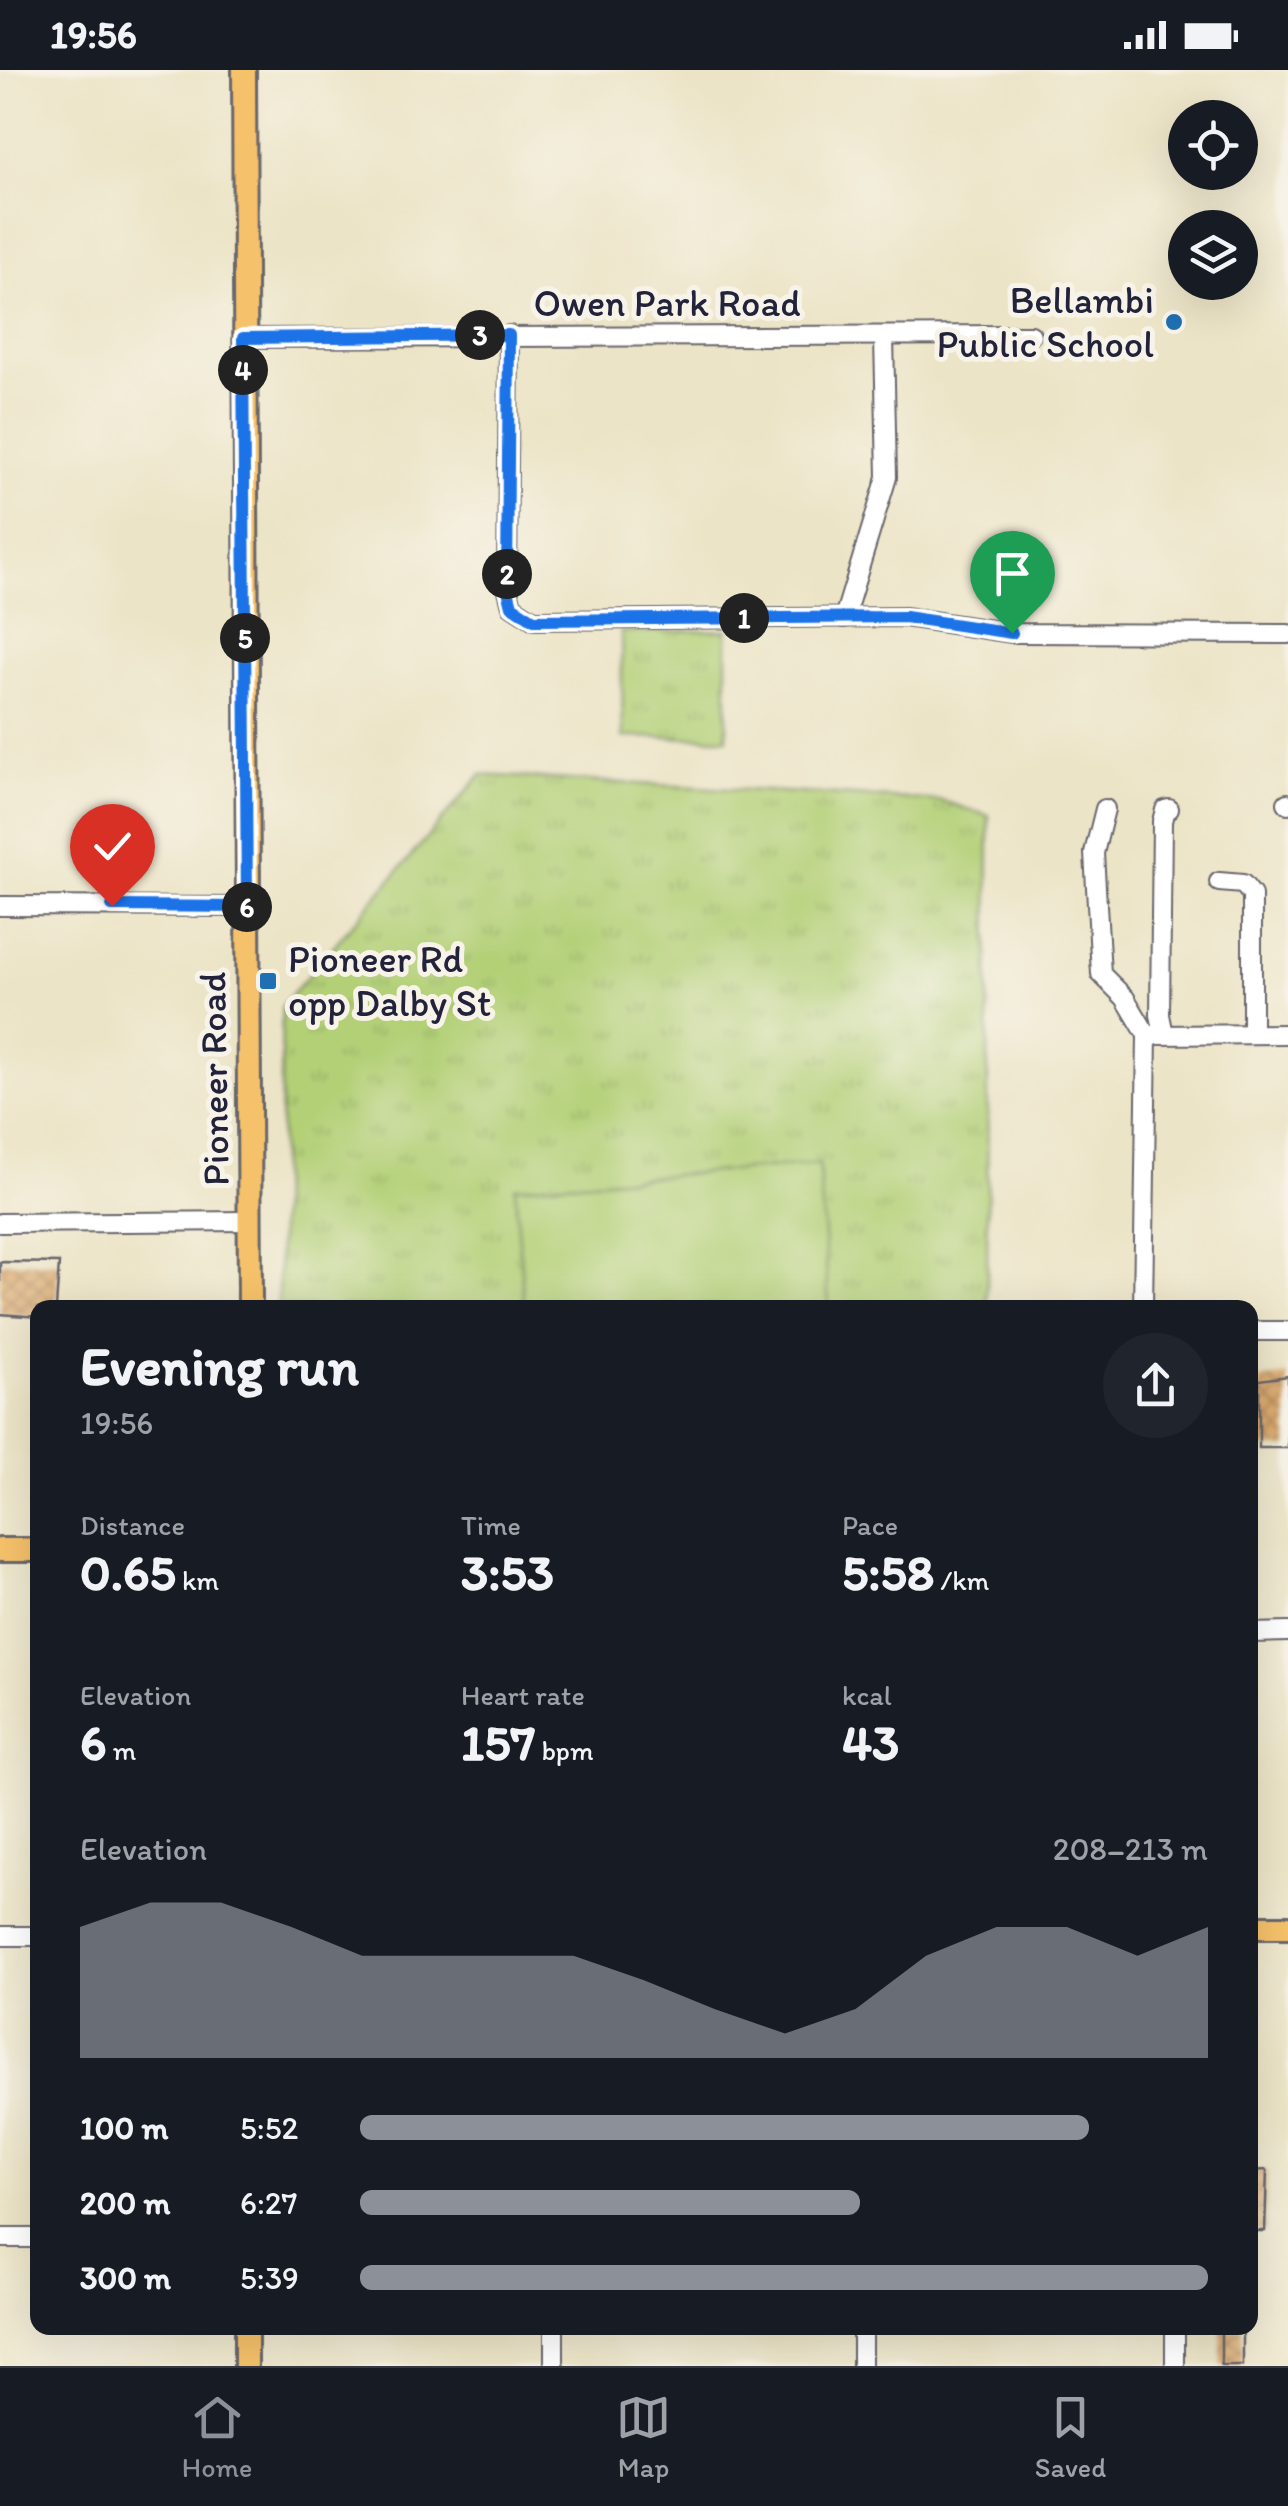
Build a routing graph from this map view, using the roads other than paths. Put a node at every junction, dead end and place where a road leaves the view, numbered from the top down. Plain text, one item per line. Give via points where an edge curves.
1 (244, 70) edge
2 (509, 335) junction
3 (1032, 335) dead end
4 (884, 336) junction
5 (243, 338) junction
6 (844, 618) junction
7 (1288, 634) edge
8 (1104, 809) dead end
9 (1170, 809) dead end
10 (1219, 882) dead end
11 (0, 906) edge
12 (247, 907) junction
13 (1155, 1034) junction
14 (1252, 1034) junction
15 (1288, 1034) edge
16 (250, 1221) junction
17 (0, 1223) edge
18 (250, 1300) edge
19 (1143, 1300) edge
20 (1258, 1331) edge
21 (1288, 1331) edge
22 (0, 1550) edge
23 (30, 1550) edge
24 (1288, 1632) edge
25 (1258, 1633) edge
26 (1258, 1927) edge
27 (1288, 1927) edge
28 (0, 1936) edge
29 (30, 1936) edge
30 (0, 2238) edge
31 (30, 2238) edge
32 (246, 2335) edge
33 (554, 2335) edge
34 (862, 2335) edge
35 (1175, 2335) edge
36 (246, 2366) edge
37 (554, 2366) edge
38 (862, 2366) edge
39 (1175, 2366) edge

1 - 5 main road, Pioneer Road
2 - 4 street, Owen Park Road
2 - 5 street, Owen Park Road
2 - 6 street via 512,606 534,620
3 - 4 street, Owen Park Road
4 - 6 street via 888,477
5 - 12 main road, Pioneer Road
6 - 7 street via 905,617 1012,633
8 - 13 street via 1094,853 1099,965 1105,982
9 - 13 street via 1163,816
10 - 14 street via 1243,884 1252,895
11 - 12 street
12 - 16 main road, Pioneer Road
13 - 14 street
13 - 19 street
14 - 15 street
16 - 17 street
16 - 18 main road, Pioneer Road
20 - 21 street
22 - 23 main road
24 - 25 street
26 - 27 main road
28 - 29 street
30 - 31 street
32 - 36 main road
33 - 37 street
34 - 38 street
35 - 39 street

